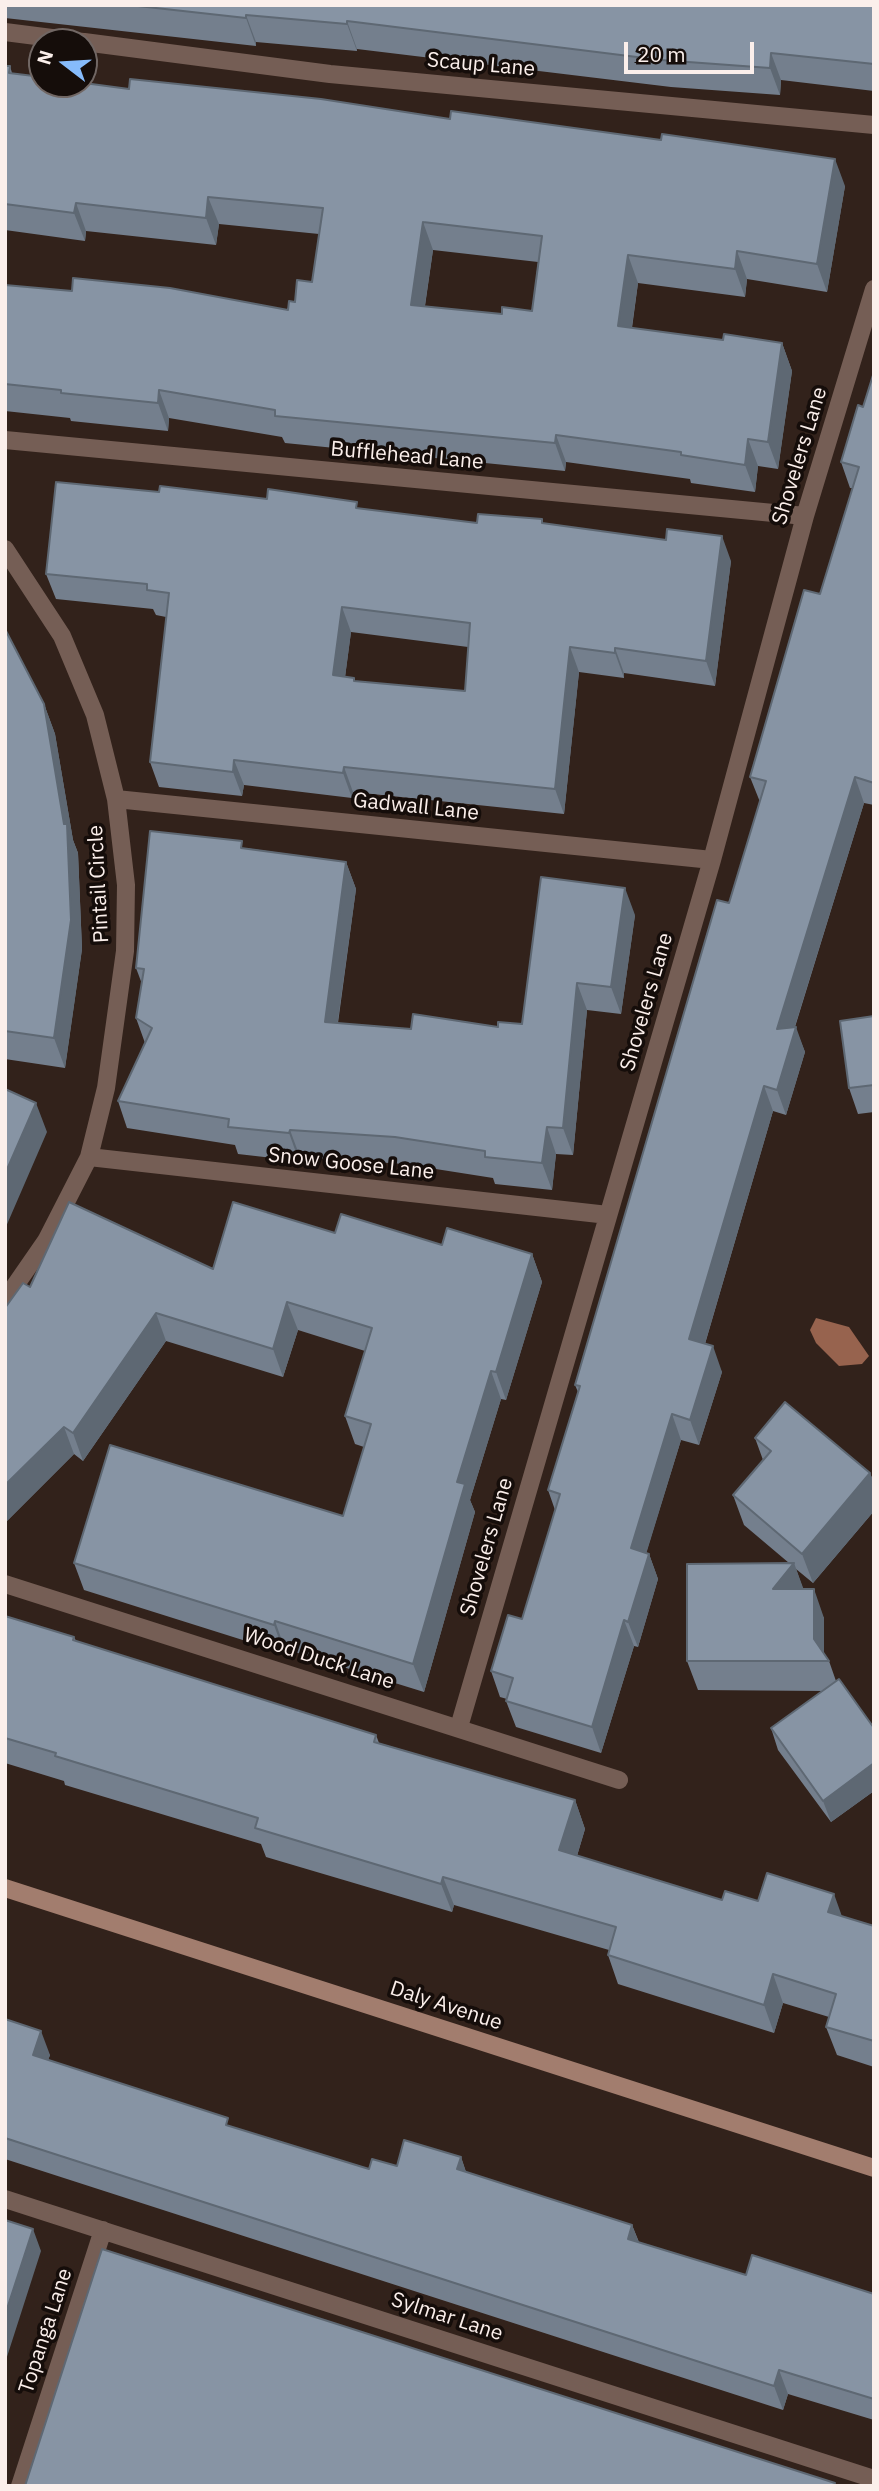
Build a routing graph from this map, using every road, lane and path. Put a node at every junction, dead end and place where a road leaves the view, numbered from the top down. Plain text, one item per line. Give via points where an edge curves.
1 (5, 32) edge
2 (28, 35) edge
3 (98, 44) edge
4 (874, 125) edge
5 (874, 289) edge
6 (5, 440) edge
7 (805, 516) junction
8 (5, 549) edge
9 (116, 799) junction
10 (712, 860) junction
11 (89, 1157) junction
12 (608, 1215) junction
13 (5, 1300) edge
14 (5, 1584) edge
15 (458, 1727) junction
16 (619, 1780) dead end
17 (5, 1888) edge
18 (874, 2168) edge
19 (5, 2199) edge
20 (103, 2230) junction
21 (874, 2479) edge
22 (20, 2486) edge

1 - 2 street, Scaup Lane
3 - 4 street, Scaup Lane via 330,74
5 - 7 street, Shovelers Lane
6 - 7 street, Bufflehead Lane
7 - 10 street, Shovelers Lane
8 - 9 street, Pintail Circle via 62,636 95,715
9 - 10 street, Gadwall Lane
9 - 11 street, Pintail Circle via 126,884 125,951 106,1088
10 - 12 street, Shovelers Lane
11 - 12 street, Snow Goose Lane
11 - 13 street, Pintail Circle via 46,1241
12 - 15 street, Shovelers Lane
14 - 15 street, Wood Duck Lane
15 - 16 street, Wood Duck Lane
17 - 18 street, Daly Avenue
19 - 20 street, Sylmar Lane
20 - 21 street, Sylmar Lane
20 - 22 street, Topanga Lane

